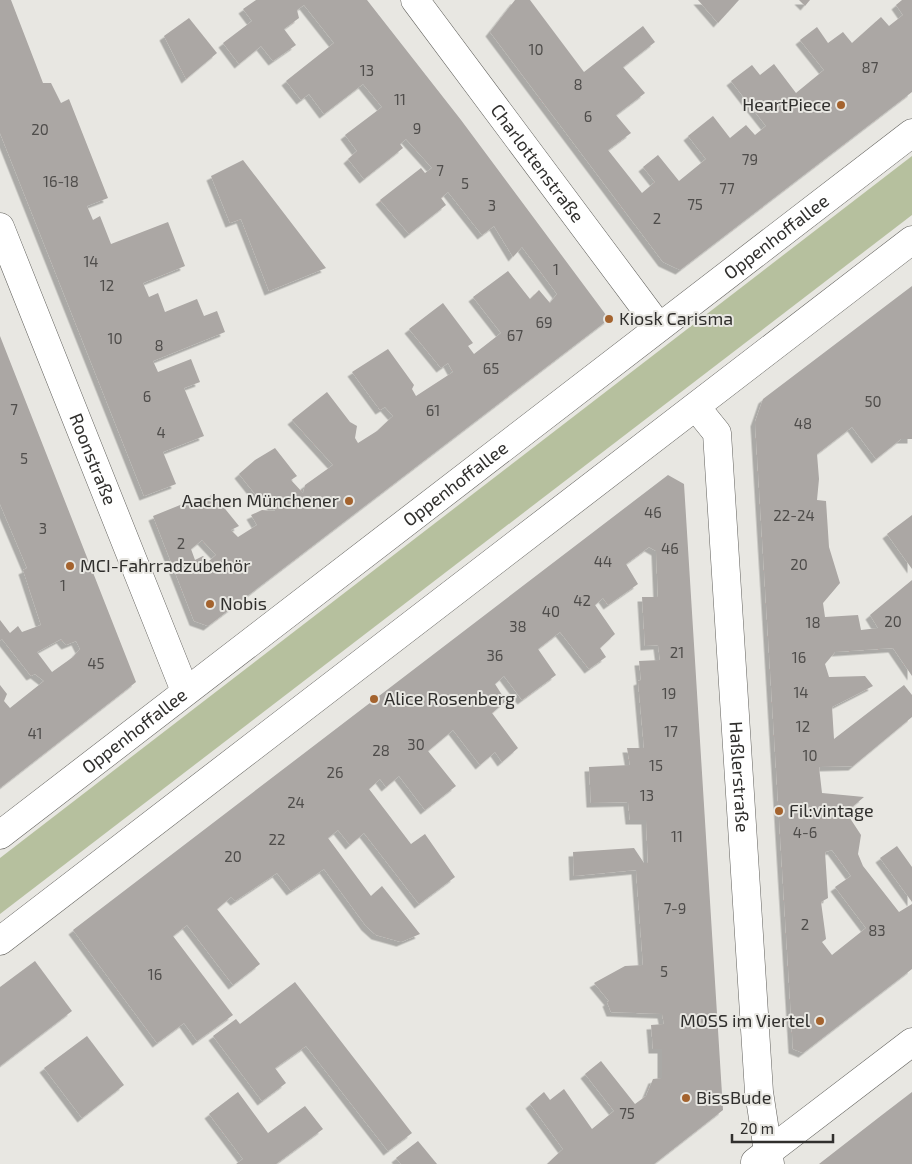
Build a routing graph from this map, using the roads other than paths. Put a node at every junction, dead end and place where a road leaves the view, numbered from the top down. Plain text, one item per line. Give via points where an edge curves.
1 (415, 0) edge
2 (912, 133) edge
3 (0, 228) edge
4 (912, 240) edge
5 (659, 327) junction
6 (696, 407) junction
7 (185, 691) junction
8 (0, 835) edge
9 (0, 941) edge
10 (912, 1042) edge
11 (763, 1160) edge

1 - 5 street, Charlottenstraße
2 - 5 street, Oppenhoffallee
3 - 7 street, Roonstraße
4 - 6 street
5 - 7 street, Oppenhoffallee
6 - 9 street
6 - 11 street, Haßlerstraße via 717,434
7 - 8 street, Oppenhoffallee
10 - 11 street

